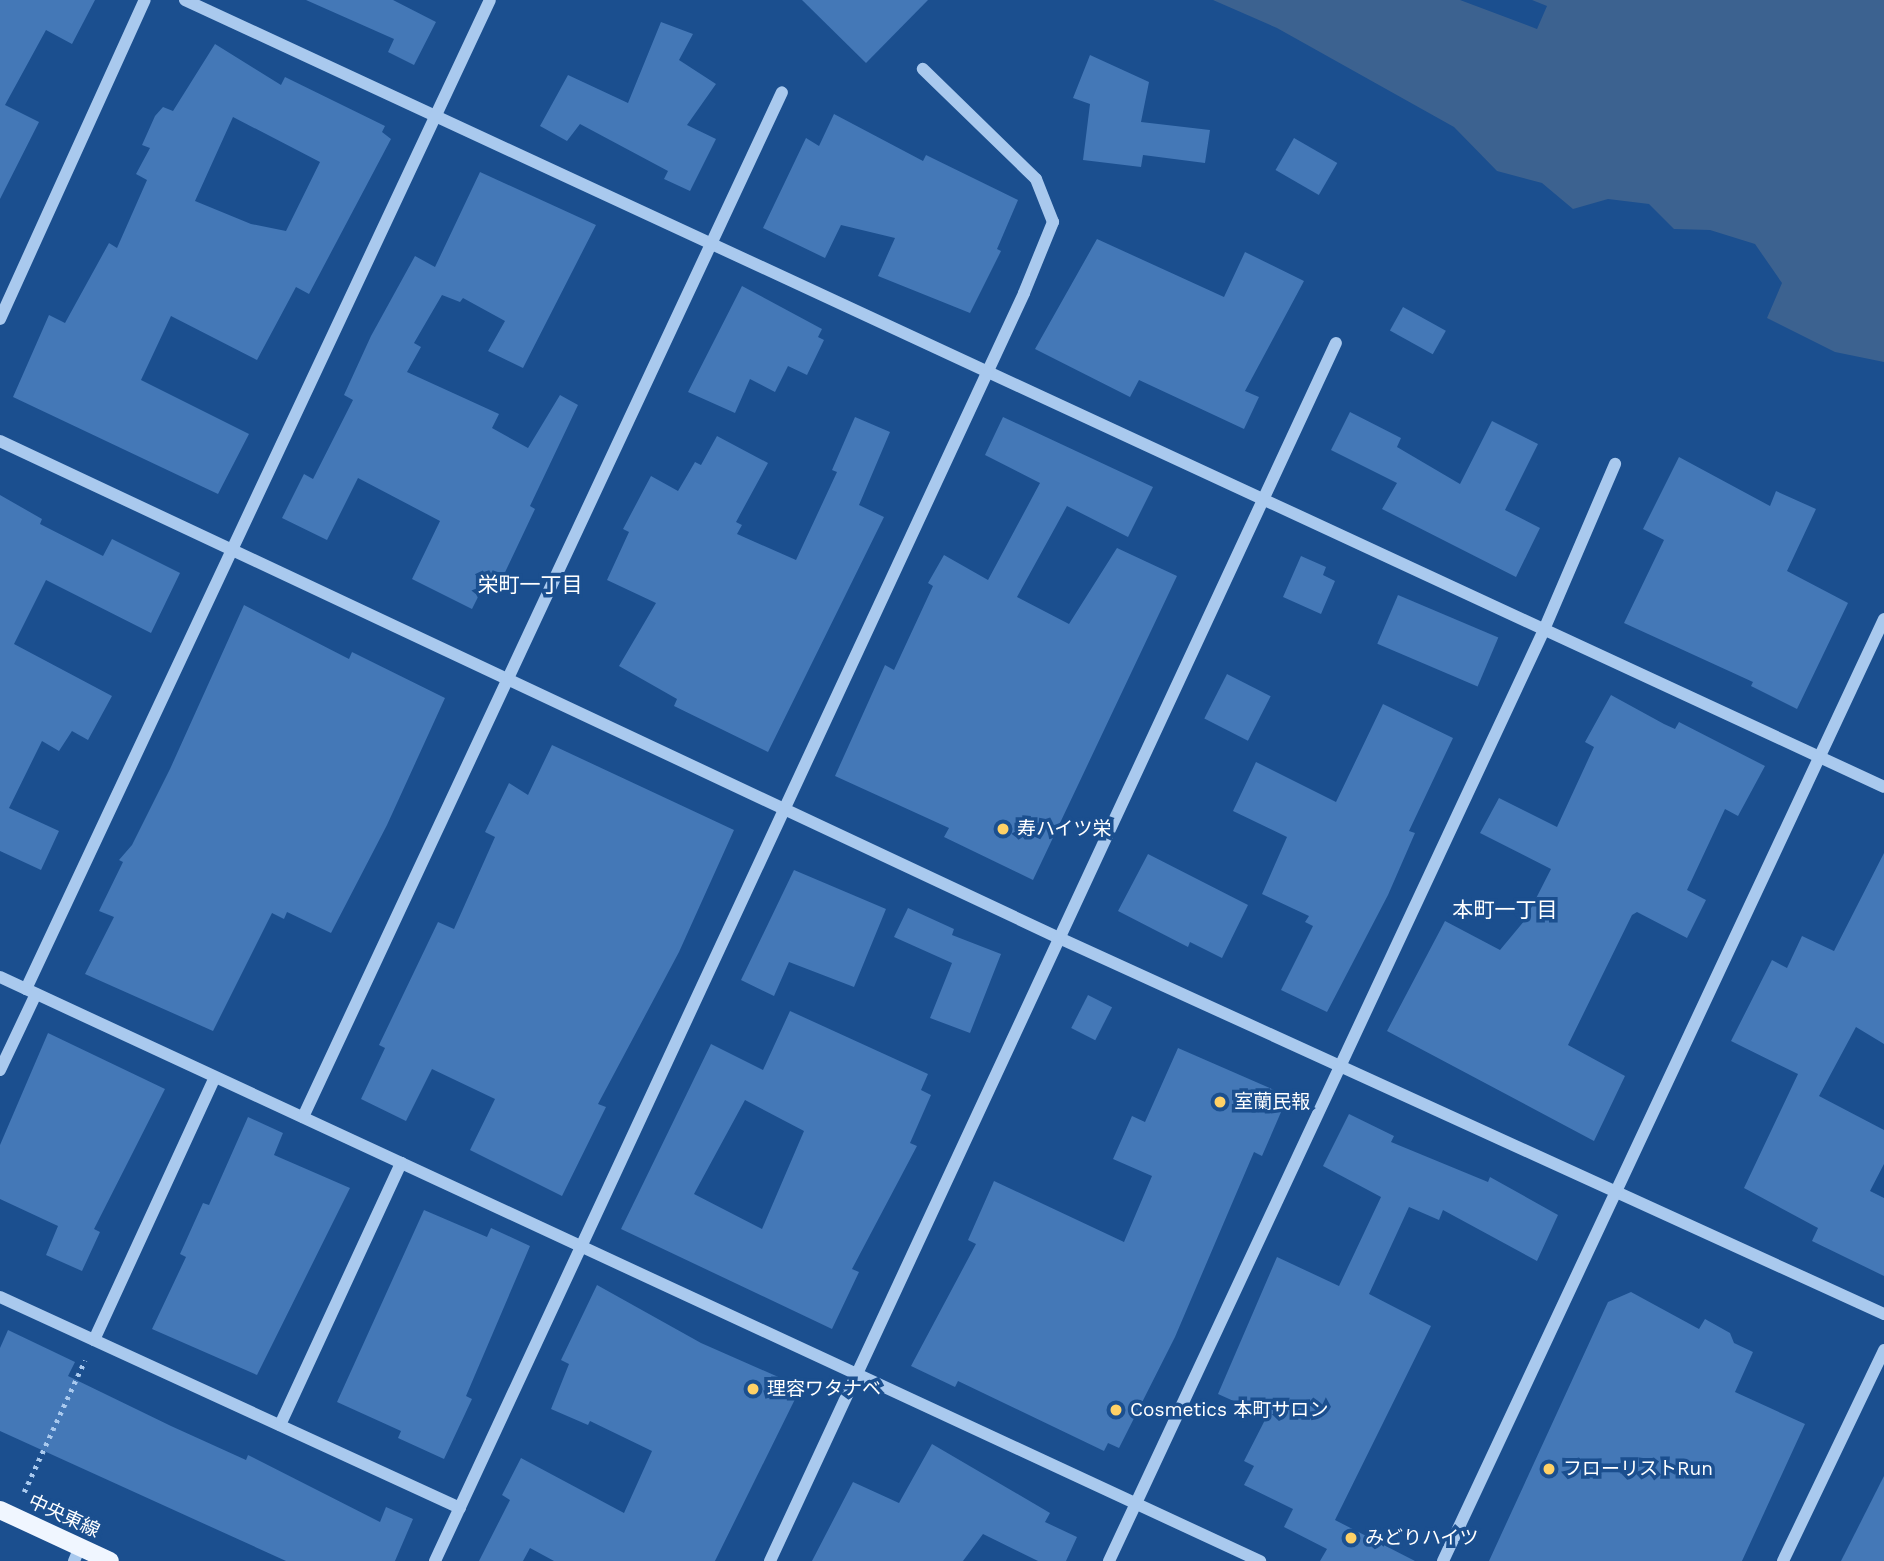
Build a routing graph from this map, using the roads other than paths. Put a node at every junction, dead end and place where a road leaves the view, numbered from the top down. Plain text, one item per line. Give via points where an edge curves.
1 (145, 0) edge
2 (185, 0) edge
3 (490, 0) edge
4 (923, 69) dead end
5 (782, 92) dead end
6 (434, 115) junction
7 (708, 246) junction
8 (0, 319) edge
9 (1336, 343) dead end
10 (987, 373) junction
11 (0, 441) edge
12 (1615, 464) dead end
13 (1264, 499) junction
14 (230, 547) junction
15 (1884, 620) edge
16 (1543, 632) junction
17 (507, 676) junction
18 (1819, 758) junction
19 (1884, 787) edge
20 (784, 808) junction
21 (1057, 937) junction
22 (0, 977) edge
23 (31, 991) junction
24 (1341, 1067) junction
25 (0, 1070) edge
26 (215, 1077) junction
27 (303, 1117) junction
28 (401, 1163) junction
29 (1618, 1193) junction
30 (578, 1245) junction
31 (0, 1297) edge
32 (1884, 1314) edge
33 (94, 1340) junction
34 (1884, 1350) edge
35 (854, 1371) junction
36 (280, 1425) junction
37 (1136, 1504) junction
38 (460, 1508) junction
39 (6, 1513) edge
40 (77, 1554) edge
41 (110, 1561) edge
42 (435, 1561) edge
43 (770, 1561) edge
44 (1109, 1561) edge
45 (1260, 1561) edge
46 (1443, 1561) edge
47 (1783, 1561) edge

1 - 8 street
2 - 6 street
3 - 6 street
4 - 10 street via 1036,179 1053,222
5 - 7 street
6 - 7 street
6 - 14 street
7 - 10 street
7 - 17 street
9 - 13 street
10 - 13 street
10 - 20 street
11 - 14 street
12 - 16 street
13 - 16 street
13 - 21 street
14 - 17 street
14 - 23 street
15 - 18 street
16 - 18 street
16 - 24 street
17 - 20 street
17 - 27 street
18 - 19 street
18 - 29 street
20 - 21 street
20 - 30 street
21 - 24 street
21 - 35 street
22 - 23 street
23 - 25 street
23 - 26 street
24 - 29 street
24 - 37 street
26 - 27 street
26 - 33 street
27 - 28 street
28 - 30 street
28 - 36 street
29 - 32 street
29 - 46 street
30 - 35 street
30 - 38 street
31 - 33 street
33 - 36 street
34 - 47 street
35 - 37 street
35 - 43 street
36 - 38 street
37 - 44 street
37 - 45 street
38 - 42 street
39 - 40 main road, 中央東線
40 - 41 main road, 中央東線

